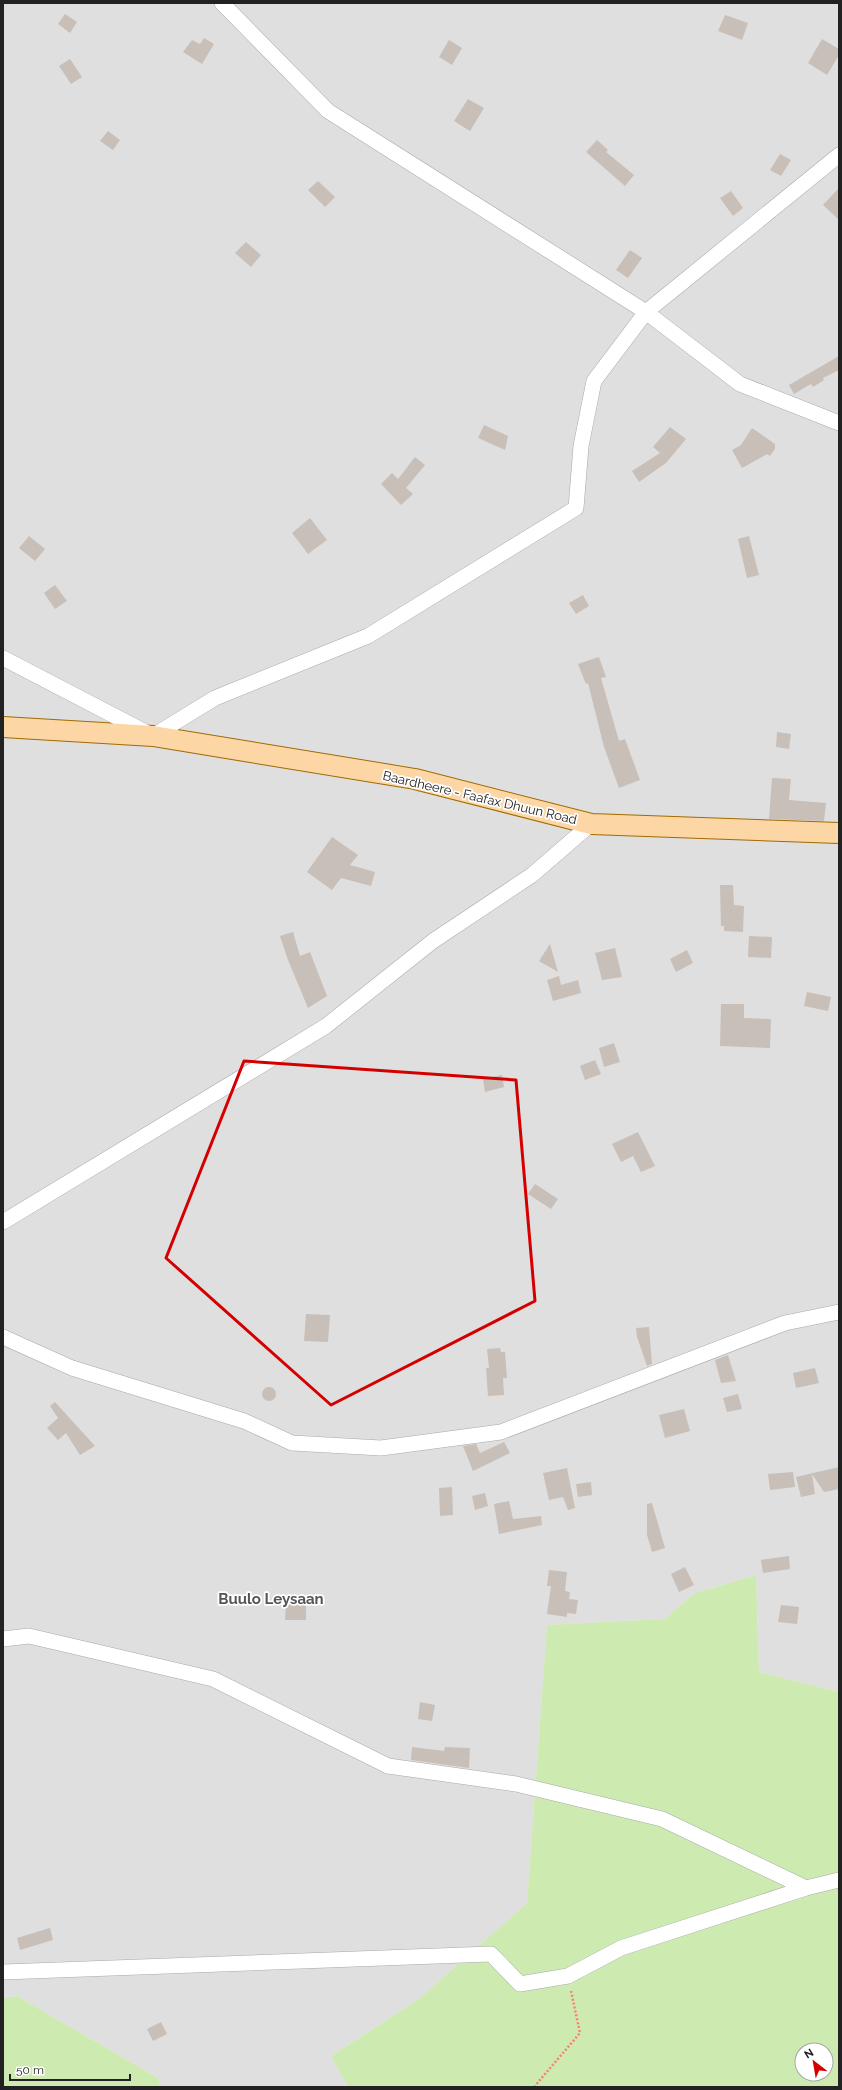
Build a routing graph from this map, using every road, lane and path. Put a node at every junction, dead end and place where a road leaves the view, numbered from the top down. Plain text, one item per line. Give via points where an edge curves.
1 (222, 3) edge
2 (839, 155) edge
3 (646, 312) junction
4 (839, 423) edge
5 (3, 658) edge
6 (3, 727) edge
7 (153, 736) junction
8 (591, 824) junction
9 (839, 833) edge
10 (3, 1222) edge
11 (839, 1312) edge
12 (3, 1337) edge
13 (3, 1639) edge
14 (839, 1880) edge
15 (806, 1888) junction
16 (3, 1972) edge
17 (568, 1976) junction
18 (534, 2087) edge

1 - 3 street via 328,111
2 - 3 street
3 - 4 street via 740,384
3 - 7 street via 594,381 582,446 576,508 368,636 214,698
5 - 7 street
6 - 7 main road, Baardheere - Faafax Dhuun Road
7 - 8 main road, Baardheere - Faafax Dhuun Road via 415,779
8 - 9 main road, Baardheere - Faafax Dhuun Road
8 - 10 street via 532,874 433,941 326,1026
11 - 12 street via 785,1323 501,1432 381,1448 292,1443 244,1421 72,1368
13 - 15 street via 29,1636 213,1679 388,1766 516,1784 662,1819
14 - 15 street
15 - 17 street via 621,1948
16 - 17 street via 491,1954 520,1984
17 - 18 path via 580,2033

